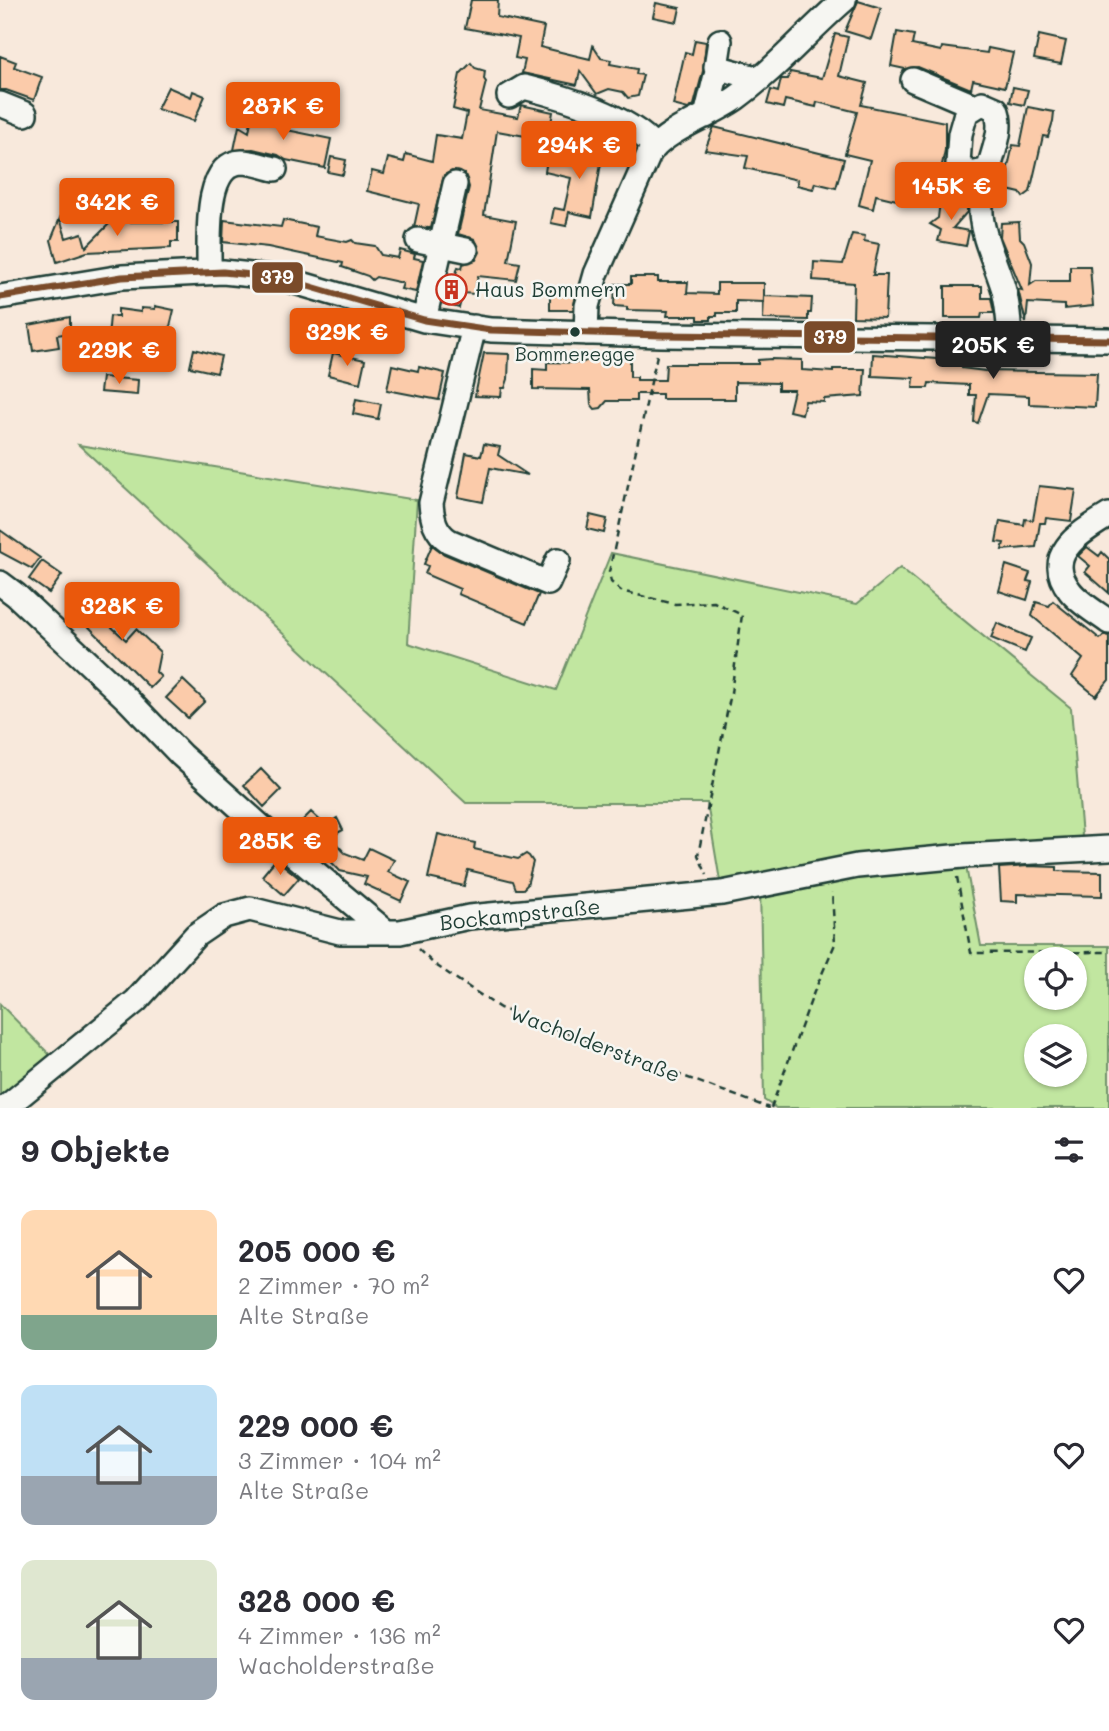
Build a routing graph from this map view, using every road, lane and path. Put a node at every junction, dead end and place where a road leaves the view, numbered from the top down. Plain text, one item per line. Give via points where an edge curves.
1 (844, 0) edge
2 (720, 41) dead end
3 (718, 67) junction
4 (760, 79) junction
5 (913, 80) dead end
6 (509, 96) dead end
7 (0, 104) edge
8 (974, 106) junction
9 (25, 114) dead end
10 (706, 116) junction
11 (654, 147) junction
12 (989, 167) junction
13 (275, 169) dead end
14 (455, 184) dead end
15 (418, 240) dead end
16 (441, 245) junction
17 (467, 250) dead end
18 (209, 272) junction
19 (0, 297) edge
20 (425, 320) junction
21 (474, 327) junction
22 (586, 333) junction
23 (662, 335) junction
24 (1010, 340) junction
25 (1109, 340) edge
26 (1109, 515) edge
27 (558, 560) dead end
28 (0, 583) edge
29 (1109, 622) edge
30 (1109, 848) edge
31 (953, 856) junction
32 (831, 870) junction
33 (714, 894) junction
34 (393, 932) junction
35 (1109, 952) edge
36 (5, 1108) edge
37 (770, 1108) edge

1 - 4 street
2 - 3 street
3 - 4 street
3 - 10 street
4 - 10 street
5 - 8 street
6 - 11 street via 524,87 571,99 644,134
7 - 9 street
8 - 12 street via 989,104 1000,118
8 - 12 street via 962,121 958,164 970,174
10 - 11 street
11 - 22 street via 642,164 596,274 587,306
12 - 24 street via 979,213 1004,289
13 - 18 street via 237,163 215,180
14 - 16 street
15 - 16 street
16 - 17 street
16 - 20 street
18 - 19 street via 122,277
18 - 20 street via 281,278
20 - 21 street
21 - 22 street
21 - 27 street via 431,503 437,530 449,541 548,583
22 - 23 street
23 - 24 street
23 - 33 path via 609,572 611,582 621,591 675,604 713,603 743,615 698,855
24 - 25 street
26 - 29 street via 1068,544 1060,573 1070,592
28 - 34 street via 238,806
30 - 31 street, Bockampstraße
31 - 32 street, Bockampstraße
31 - 35 path via 971,953
32 - 33 street, Bockampstraße
32 - 37 path via 835,944
33 - 34 street, Bockampstraße via 469,917
34 - 36 street, Bockampstraße via 340,932 250,909 224,916 196,935 136,1001
34 - 37 path, Wacholderstraße via 500,1008

